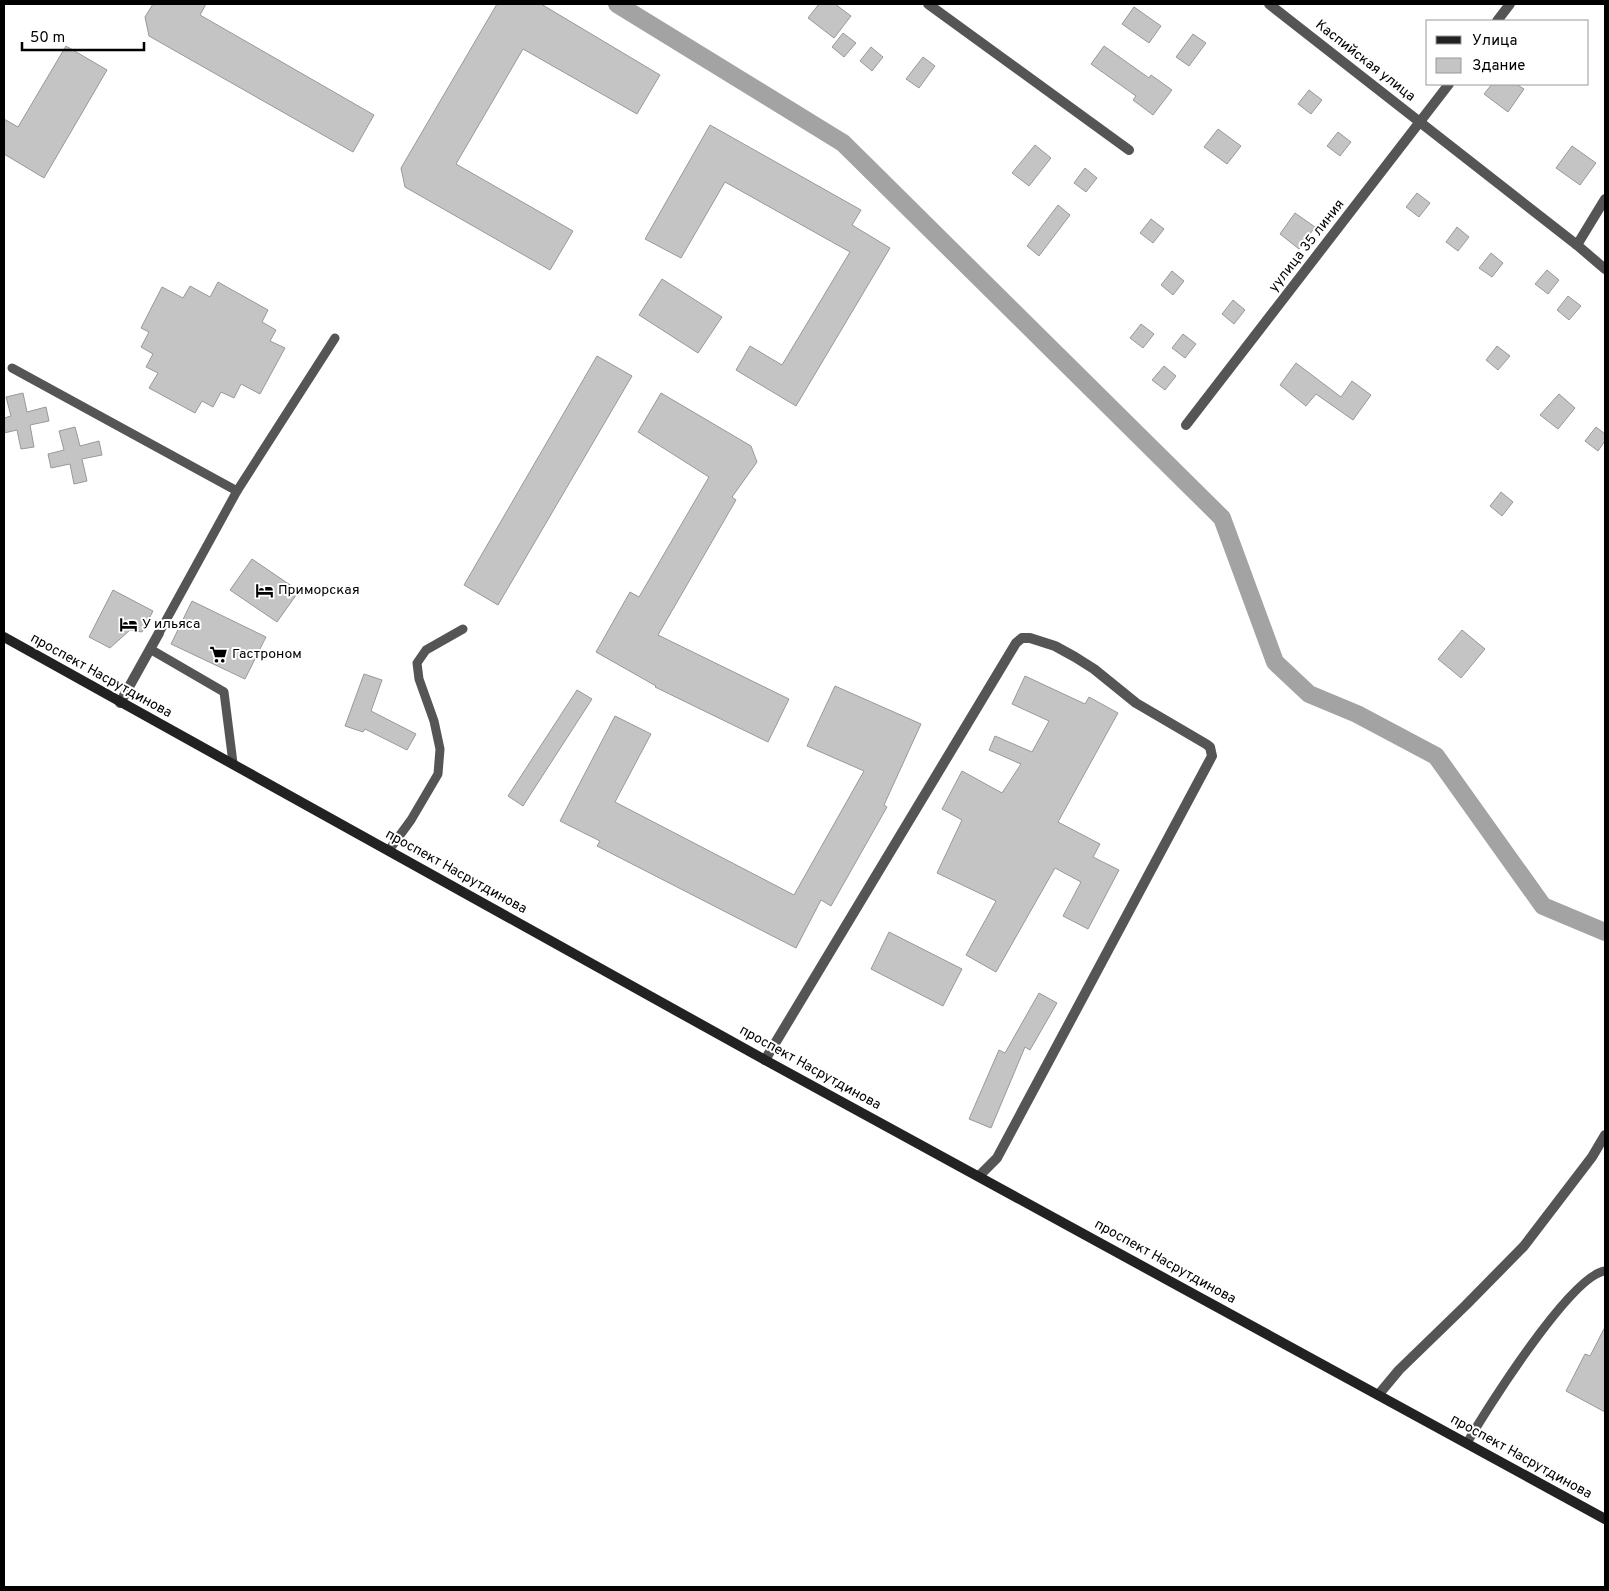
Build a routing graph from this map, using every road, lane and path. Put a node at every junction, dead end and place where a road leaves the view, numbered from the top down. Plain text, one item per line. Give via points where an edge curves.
1 (928, 4) edge
2 (1269, 4) edge
3 (1510, 4) edge
4 (1498, 20) edge
5 (1448, 85) edge
6 (1420, 121) junction
7 (1128, 150) dead end
8 (1605, 199) edge
9 (1577, 245) junction
10 (1605, 269) edge
11 (334, 338) dead end
12 (12, 368) dead end
13 (1186, 425) dead end
14 (237, 491) junction
15 (463, 628) dead end
16 (159, 633) joint
17 (4, 637) edge
18 (150, 649) junction
19 (120, 703) junction
20 (233, 763) junction
21 (388, 850) junction
22 (765, 1060) junction
23 (1605, 1135) edge
24 (979, 1176) junction
25 (1605, 1271) edge
26 (1379, 1394) junction
27 (1467, 1443) junction
28 (1605, 1519) edge

1 - 7 street
2 - 6 street, Каспийская улица
3 - 4 street
5 - 6 street, уулица 35 линия
6 - 9 street, Каспийская улица
6 - 13 street, уулица 35 линия
8 - 9 street
9 - 10 street, Каспийская улица
11 - 14 lane
12 - 14 lane
14 - 16 lane
15 - 21 lane via 426,650 417,663 440,749 438,774 411,820
16 - 18 street
17 - 19 main road, проспект Насрутдинова
18 - 19 street
18 - 20 lane via 224,692
19 - 20 main road, проспект Насрутдинова
20 - 21 main road, проспект Насрутдинова
21 - 22 main road, проспект Насрутдинова
22 - 24 main road, проспект Насрутдинова
22 - 24 street via 1016,643 1022,638 1030,638 1055,646 1094,669 1136,703 1206,744 1212,756 997,1158
23 - 26 street via 1524,1246 1399,1370
24 - 26 main road, проспект Насрутдинова
25 - 27 lane via 1581,1285 1527,1350
26 - 27 main road, проспект Насрутдинова
27 - 28 main road, проспект Насрутдинова

